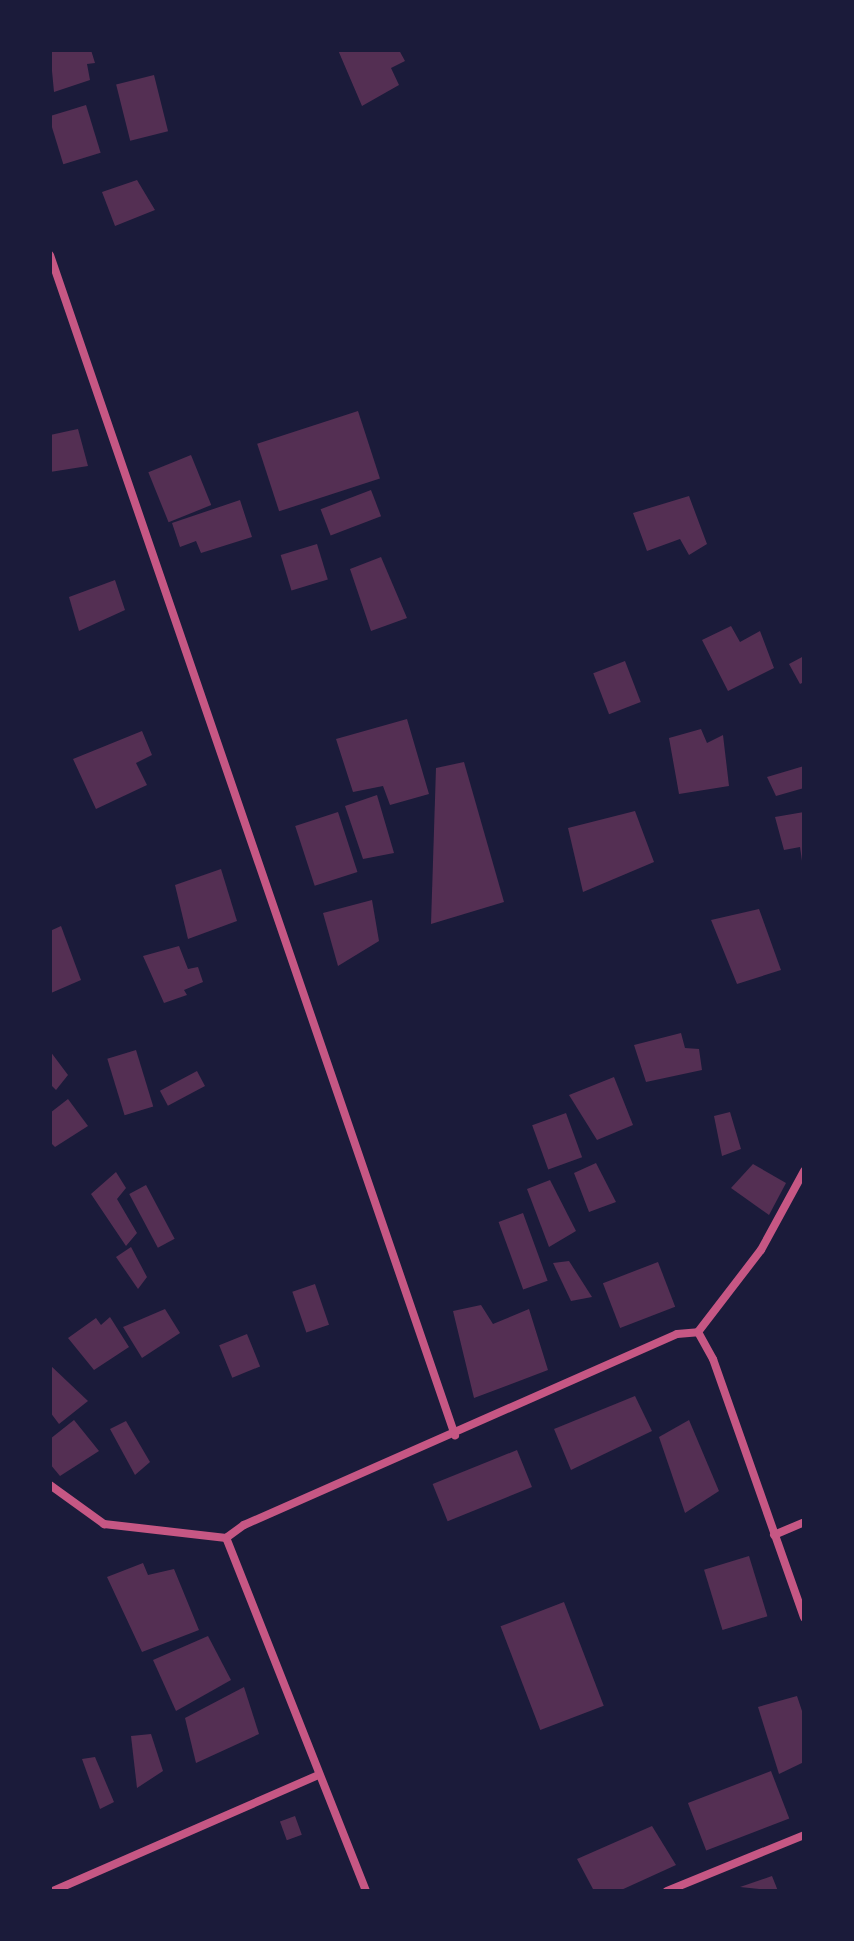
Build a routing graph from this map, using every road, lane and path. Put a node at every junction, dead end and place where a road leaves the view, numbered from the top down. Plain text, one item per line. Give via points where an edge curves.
1 (50, 255) edge
2 (804, 1171) edge
3 (698, 1332) junction
4 (455, 1435) junction
5 (50, 1485) edge
6 (804, 1522) edge
7 (774, 1535) junction
8 (226, 1538) junction
9 (804, 1617) edge
10 (319, 1775) junction
11 (804, 1835) edge
12 (53, 1891) edge
13 (366, 1891) edge
14 (667, 1891) edge

1 - 4 street
2 - 3 street via 761,1250
3 - 4 street via 677,1334
3 - 7 street via 713,1359
4 - 8 street via 244,1525
5 - 8 street via 104,1524
6 - 7 street
7 - 9 street
8 - 10 street
10 - 12 street
10 - 13 street
11 - 14 street

